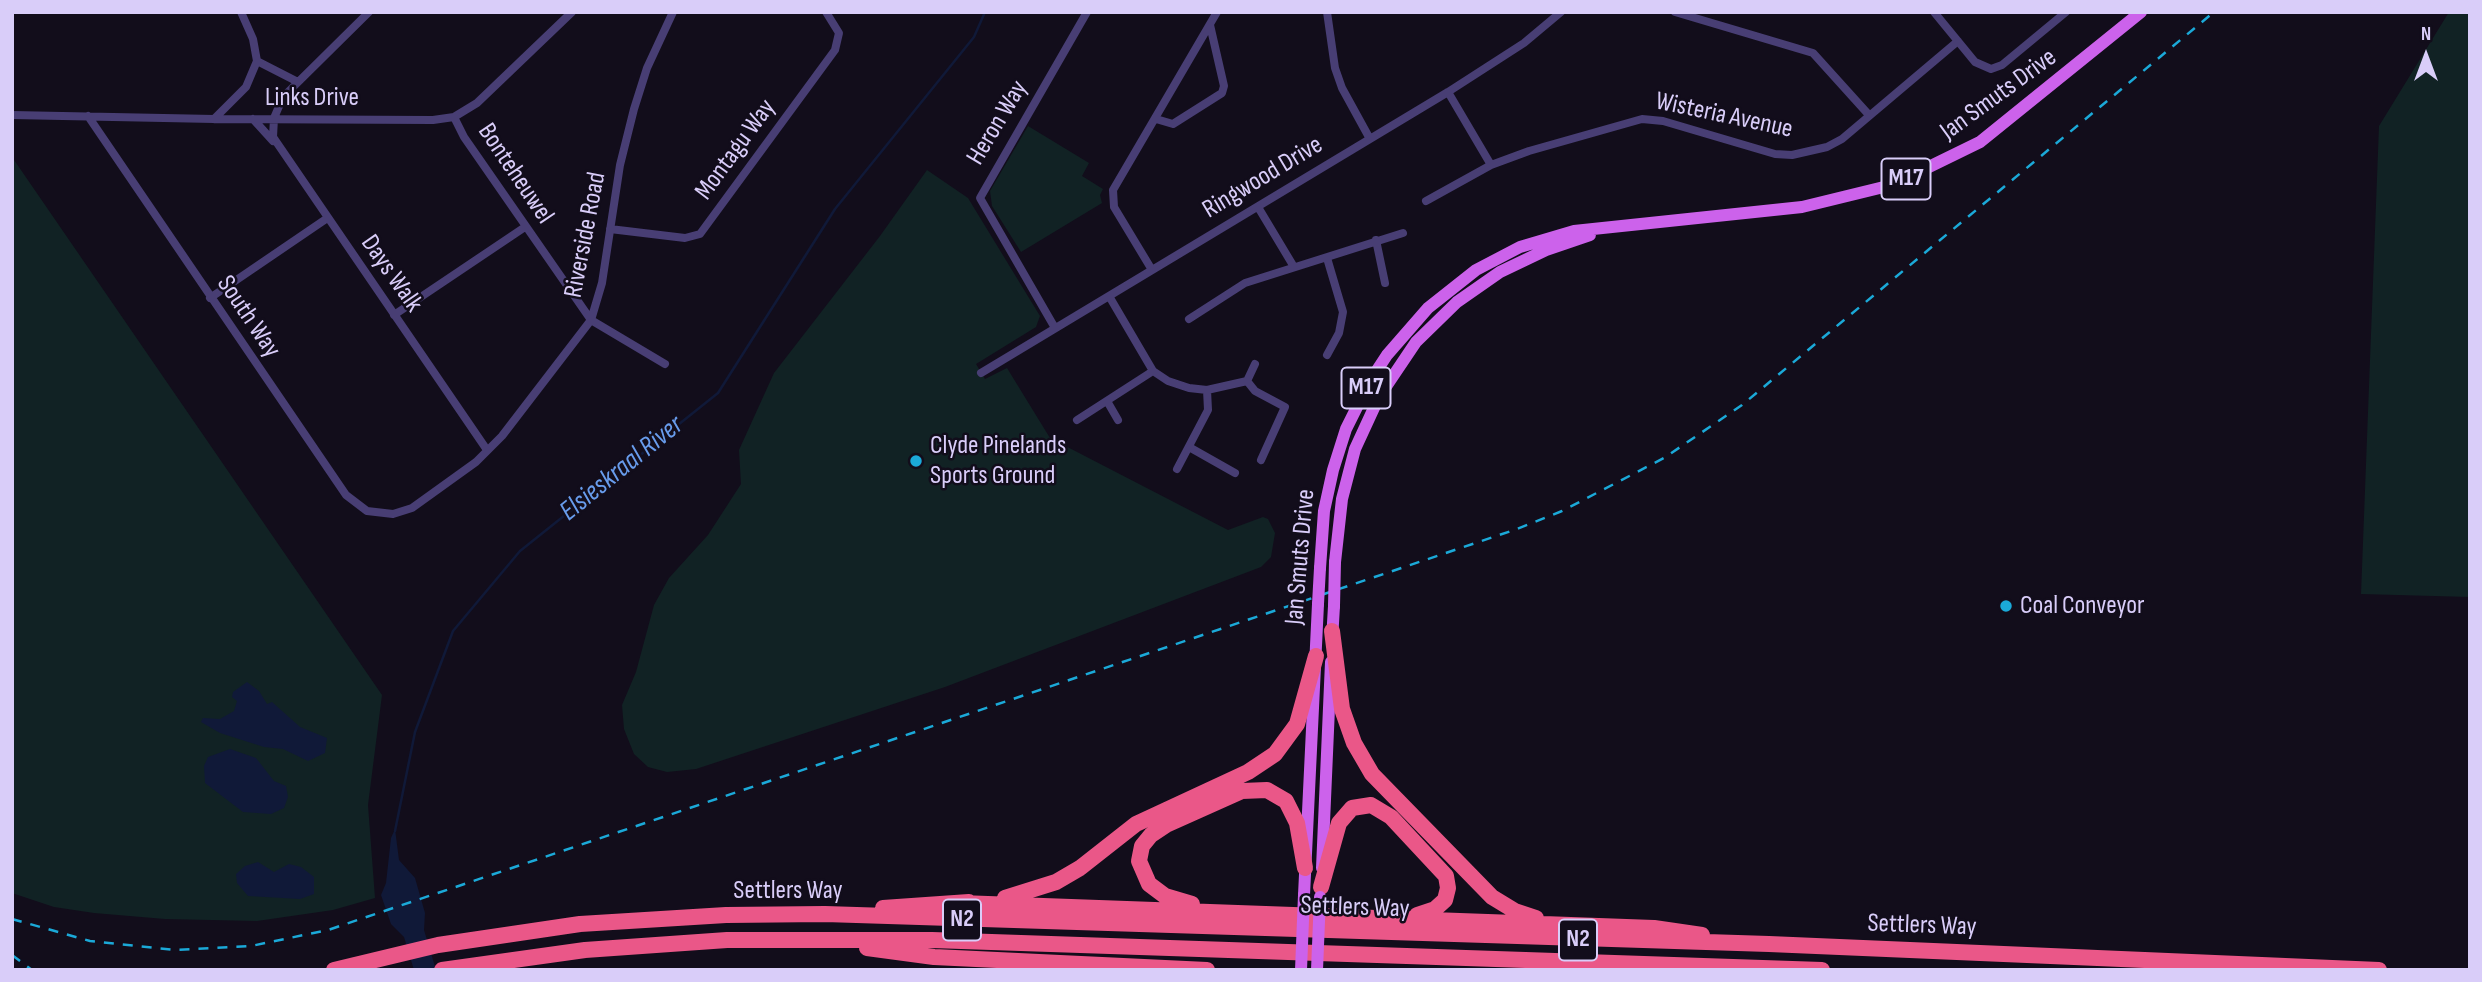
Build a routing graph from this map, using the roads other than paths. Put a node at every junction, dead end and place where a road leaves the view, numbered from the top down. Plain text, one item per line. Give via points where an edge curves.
1 (241, 12) edge
2 (369, 12) edge
3 (572, 12) edge
4 (673, 12) edge
5 (826, 12) edge
6 (1087, 12) edge
7 (1217, 12) edge
8 (1327, 12) edge
9 (1561, 12) edge
10 (1675, 12) edge
11 (1934, 12) edge
12 (2066, 12) edge
13 (2141, 12) edge
14 (1210, 25) junction
15 (1958, 41) junction
16 (257, 61) junction
17 (298, 82) junction
18 (1448, 92) junction
19 (12, 115) edge
20 (1869, 115) junction
21 (88, 116) junction
22 (454, 117) junction
23 (274, 118) junction
24 (214, 119) junction
25 (253, 119) junction
26 (1156, 119) junction
27 (1370, 139) junction
28 (277, 146) junction
29 (1491, 165) junction
30 (1426, 201) dead end
31 (1258, 206) junction
32 (326, 219) junction
33 (525, 227) junction
34 (1621, 227) junction
35 (610, 229) junction
36 (1403, 233) dead end
37 (1376, 240) junction
38 (1327, 258) junction
39 (1294, 267) junction
40 (1152, 270) junction
41 (1385, 283) dead end
42 (1109, 296) junction
43 (210, 298) junction
44 (394, 315) junction
45 (1189, 319) dead end
46 (591, 320) junction
47 (1055, 328) junction
48 (1327, 355) dead end
49 (665, 364) dead end
50 (1255, 364) dead end
51 (1153, 371) junction
52 (981, 373) dead end
53 (1247, 381) junction
54 (1206, 390) junction
55 (1107, 401) junction
56 (1077, 420) dead end
57 (1118, 420) dead end
58 (1189, 447) junction
59 (487, 450) junction
60 (1261, 460) dead end
61 (1177, 470) dead end
62 (1235, 473) dead end
63 (393, 514) joint
64 (1332, 631) junction
65 (1316, 656) junction
66 (1305, 868) junction
67 (1321, 892) junction
68 (960, 903) junction
69 (1251, 913) junction
70 (825, 914) junction
71 (1401, 918) junction
72 (1568, 925) junction
73 (830, 941) junction
74 (1769, 944) junction
75 (1004, 960) junction
76 (1780, 969) edge
77 (334, 970) edge
78 (444, 970) edge
79 (1043, 970) edge
80 (1207, 970) edge
81 (1301, 970) edge
82 (1317, 970) edge
83 (1822, 970) edge
84 (2379, 970) edge

1 - 16 street
2 - 17 street
3 - 22 street, Links Drive via 477,103
4 - 35 street, Riverside Road via 634,109
5 - 35 street, Montagu Way via 839,33 835,50 700,234 685,239
6 - 47 street, Heron Way via 980,198
7 - 14 street
8 - 27 street via 1335,68
9 - 18 street, Ringwood Drive via 1524,43
10 - 20 street via 1812,53
11 - 15 street
12 - 15 street via 1991,69 1975,62
13 - 34 main road, Jan Smuts Drive / M17 via 2004,125 1913,177 1868,193 1802,206
14 - 26 street
14 - 26 street via 1222,93 1173,124
15 - 20 street, Wisteria Avenue
16 - 17 street
16 - 24 street via 246,88
17 - 23 street via 283,97
18 - 27 street, Ringwood Drive
18 - 29 street
19 - 21 street, Links Drive
20 - 29 street, Wisteria Avenue via 1842,139 1792,155 1642,119
21 - 24 street, Links Drive
21 - 43 street, South Way
22 - 23 street, Links Drive
22 - 33 street, Bonteheuwel
23 - 25 street, Links Drive
23 - 28 street, Days Walk
24 - 25 street, Links Drive
25 - 28 street
26 - 40 street via 1112,197
27 - 31 street, Ringwood Drive
28 - 32 street, Days Walk
29 - 30 street, Wisteria Avenue
31 - 39 street
31 - 40 street, Ringwood Drive
32 - 43 street
32 - 44 street, Days Walk
33 - 44 street
33 - 46 street, Bonteheuwel
34 - 64 main road, Jan Smuts Drive / M17, bridge via 1546,250 1500,272 1457,302 1416,342 1379,397 1355,449 1339,517
34 - 65 main road, Jan Smuts Drive / M17, bridge via 1574,231 1520,247 1476,270 1451,287 1405,332 1370,381 1339,449 1325,502
35 - 46 street, Riverside Road via 603,283
36 - 37 street
37 - 38 street
37 - 41 street
38 - 39 street
38 - 48 street via 1343,312 1339,333
39 - 45 street via 1245,283
40 - 42 street, Ringwood Drive
42 - 47 street, Ringwood Drive
42 - 51 street
43 - 63 street, South Way via 345,495 367,511
44 - 59 street, Days Walk
46 - 49 street, Bonteheuwel
46 - 59 street, Riverside Road
47 - 52 street, Ringwood Drive
50 - 53 street
51 - 54 street via 1189,388
51 - 55 street
53 - 54 street
53 - 60 street via 1255,391 1286,407
54 - 58 street via 1208,410
55 - 56 street
55 - 57 street
58 - 61 street
58 - 62 street
59 - 63 street, Riverside Road via 412,508
64 - 67 main road, Jan Smuts Drive / M17
64 - 72 highway via 1342,709 1372,774 1492,897 1515,911
65 - 66 main road, Jan Smuts Drive / M17
65 - 68 highway via 1297,724 1286,743 1266,761 1136,824 1080,868 1045,887
66 - 69 highway via 1290,807 1267,790 1242,791 1166,825 1146,840 1140,853 1141,870 1156,891 1181,902
66 - 81 main road, Jan Smuts Drive / M17, bridge
67 - 71 highway via 1342,818 1357,806 1376,806 1436,862 1448,880 1448,892 1440,906
67 - 82 main road, Jan Smuts Drive / M17, bridge
68 - 69 highway
68 - 70 highway
69 - 71 highway
70 - 74 highway, Settlers Way / N2
70 - 77 highway, Settlers Way / N2 via 726,915 539,929 438,945
71 - 72 highway
72 - 74 highway via 1654,928
73 - 75 highway via 882,951
73 - 76 highway, Settlers Way / N2 via 932,940
73 - 78 highway, Settlers Way / N2 via 727,940 543,954
74 - 84 highway, Settlers Way / N2
75 - 79 highway
75 - 80 highway
76 - 83 highway, Settlers Way / N2

